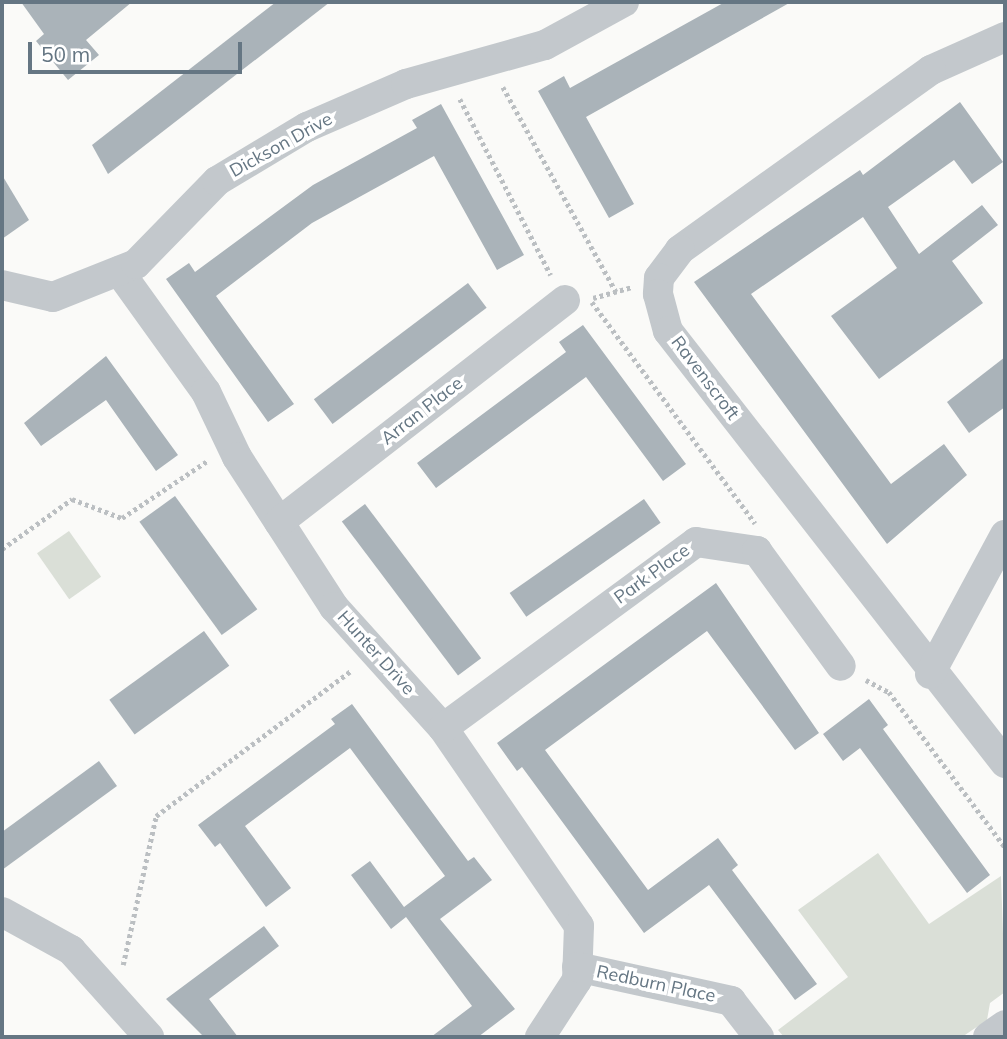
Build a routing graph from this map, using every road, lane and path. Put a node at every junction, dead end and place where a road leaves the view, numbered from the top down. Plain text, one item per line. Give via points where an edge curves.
1 (624, 2) edge
2 (1005, 37) edge
3 (489, 61) junction
4 (447, 74) junction
5 (119, 271) junction
6 (659, 278) junction
7 (2, 285) edge
8 (616, 292) junction
9 (577, 300) junction
10 (231, 445) junction
11 (279, 522) junction
12 (1005, 535) edge
13 (2, 548) edge
14 (757, 551) junction
15 (375, 653) junction
16 (841, 666) joint
17 (930, 674) junction
18 (443, 728) junction
19 (1005, 763) edge
20 (1005, 847) edge
21 (2, 912) edge
22 (577, 967) junction
23 (117, 994) junction
24 (1005, 1025) edge
25 (149, 1037) edge
26 (540, 1037) edge
27 (759, 1037) edge
28 (988, 1037) edge

1 - 3 street, Dickson Drive via 545,46
2 - 6 street via 931,70 680,250
3 - 4 street, Dickson Drive
3 - 8 path
4 - 5 street, Dickson Drive via 394,90 273,147 217,181 136,264
4 - 9 path
5 - 7 street, Dickson Drive via 53,298
5 - 10 street, Hunter Drive via 206,392
6 - 8 path
6 - 17 street, Ravenscroft via 668,331
8 - 9 path
9 - 11 street, Arran Place
9 - 14 path via 757,525
10 - 11 street, Hunter Drive
10 - 13 path via 122,518 72,499
11 - 15 street, Hunter Drive via 334,607
12 - 17 street
14 - 16 street
14 - 18 street, Park Place via 696,542
15 - 18 street, Hunter Drive
15 - 23 path via 156,816
16 - 20 path via 889,692
17 - 19 street, Ravenscroft
18 - 22 street, Hunter Drive via 579,926
21 - 23 street via 71,950
22 - 26 street, Hunter Drive via 577,980
22 - 27 street, Redburn Place via 731,1001
23 - 25 street
24 - 28 street

